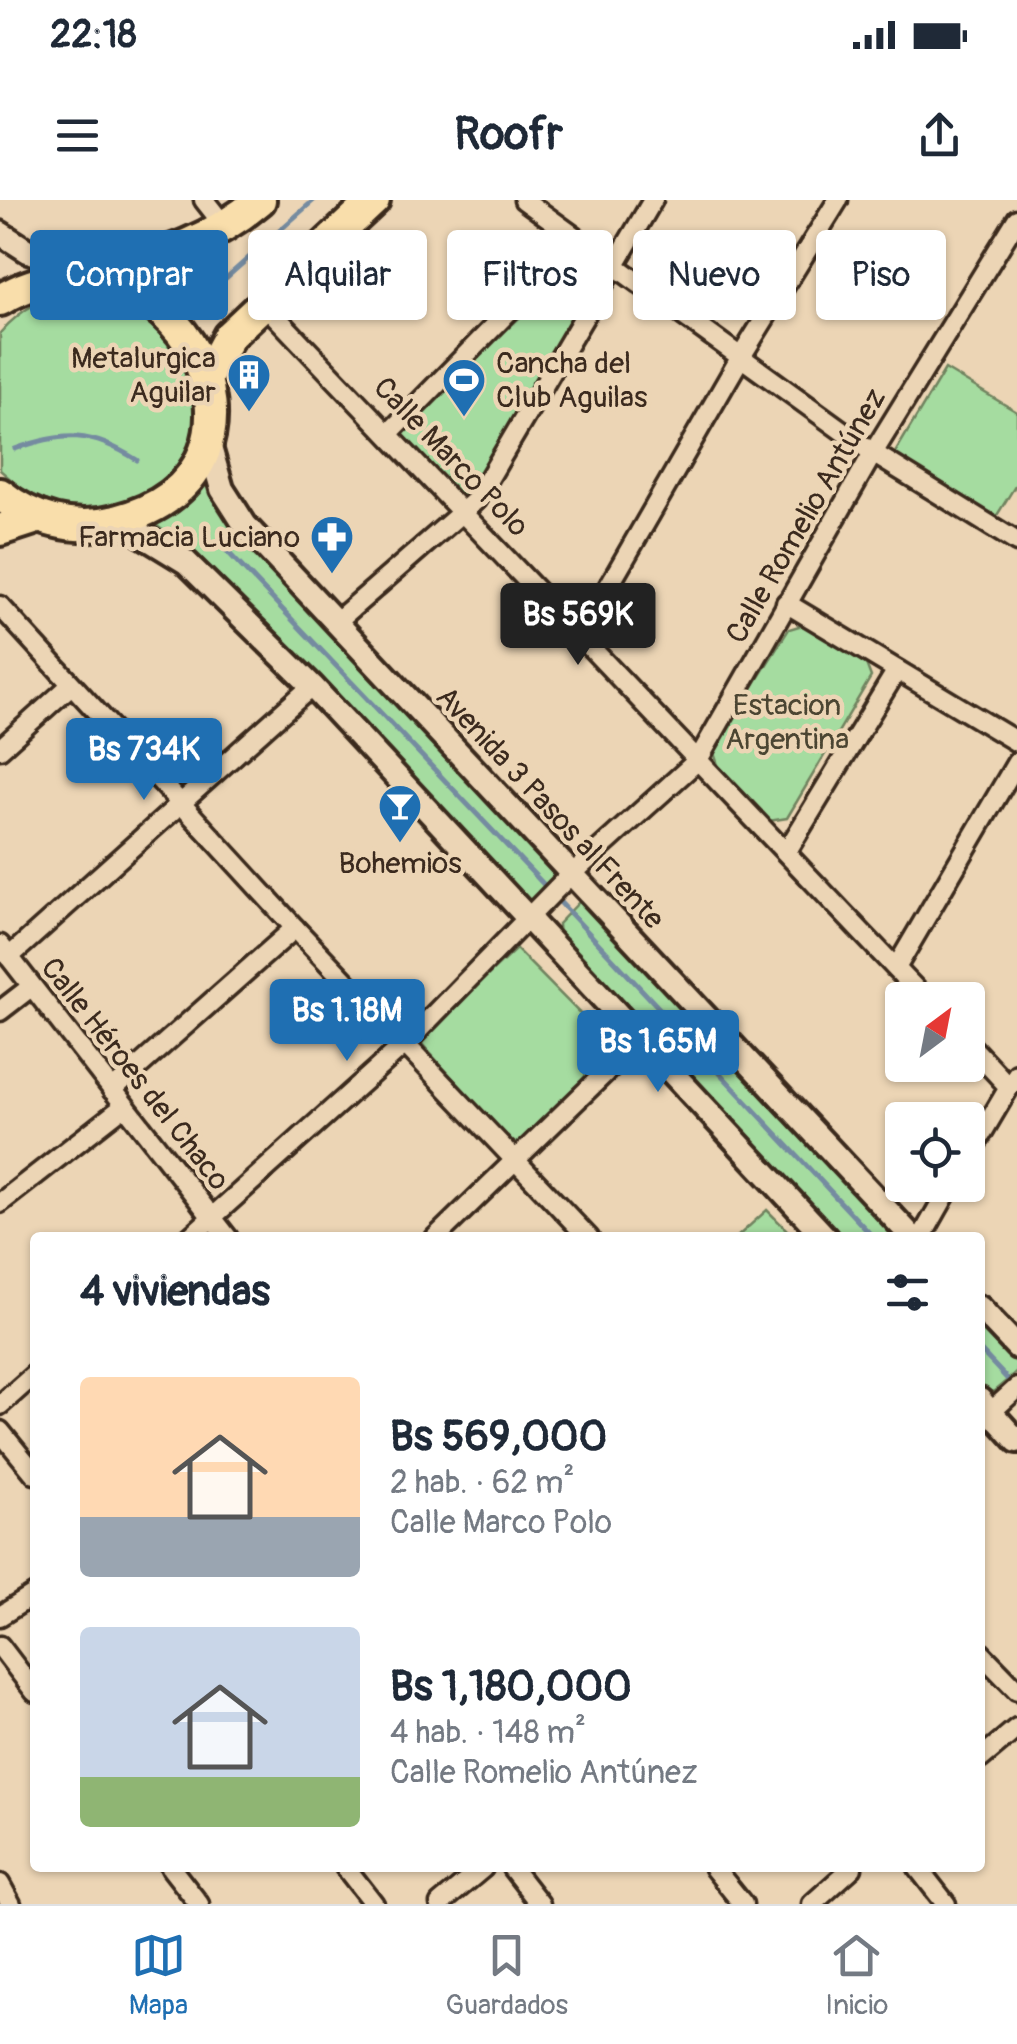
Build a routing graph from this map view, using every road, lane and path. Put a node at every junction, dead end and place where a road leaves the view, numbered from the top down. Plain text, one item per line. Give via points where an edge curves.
1 (204, 200) edge
2 (260, 200) edge
3 (374, 200) edge
4 (524, 200) edge
5 (653, 200) edge
6 (838, 200) edge
7 (1017, 219) edge
8 (226, 228) junction
9 (221, 230) edge
10 (342, 230) edge
11 (564, 230) edge
12 (0, 234) edge
13 (30, 253) edge
14 (613, 262) edge
15 (613, 265) edge
16 (30, 284) edge
17 (0, 300) edge
18 (248, 318) edge
19 (183, 320) edge
20 (280, 320) edge
21 (500, 320) edge
22 (580, 320) edge
23 (739, 360) junction
24 (209, 372) junction
25 (390, 432) junction
26 (206, 434) junction
27 (872, 454) junction
28 (0, 494) edge
29 (462, 510) junction
30 (40, 518) junction
31 (119, 520) junction
32 (0, 530) edge
33 (1017, 542) edge
34 (786, 603) junction
35 (0, 606) edge
36 (336, 622) junction
37 (580, 636) junction
38 (897, 670) junction
39 (70, 686) junction
40 (312, 686) junction
41 (1017, 742) edge
42 (0, 749) edge
43 (698, 760) junction
44 (1017, 762) edge
45 (180, 804) junction
46 (788, 852) junction
47 (567, 878) junction
48 (534, 912) junction
49 (295, 928) junction
50 (5, 951) edge
51 (896, 968) junction
52 (909, 982) edge
53 (31, 987) junction
54 (0, 1011) edge
55 (641, 1038) junction
56 (406, 1043) junction
57 (985, 1058) edge
58 (1013, 1081) edge
59 (112, 1090) junction
60 (123, 1107) junction
61 (985, 1129) edge
62 (516, 1158) junction
63 (942, 1202) edge
64 (0, 1203) edge
65 (212, 1217) junction
66 (196, 1232) edge
67 (223, 1232) edge
68 (441, 1232) edge
69 (584, 1232) edge
70 (820, 1232) edge
71 (907, 1232) edge
72 (925, 1232) edge
73 (985, 1313) edge
74 (1017, 1347) edge
75 (30, 1378) edge
76 (0, 1405) edge
77 (994, 1405) edge
78 (0, 1431) edge
79 (1017, 1440) edge
80 (30, 1468) edge
81 (30, 1597) edge
82 (0, 1616) edge
83 (0, 1646) edge
84 (985, 1657) edge
85 (30, 1685) edge
86 (1017, 1690) edge
87 (1017, 1728) edge
88 (985, 1755) edge
89 (174, 1872) edge
90 (349, 1872) edge
91 (478, 1872) edge
92 (515, 1872) edge
93 (717, 1872) edge
94 (848, 1872) edge
95 (921, 1872) edge
96 (0, 1884) edge
97 (11, 1904) edge
98 (199, 1904) edge
99 (374, 1904) edge
100 (440, 1904) edge
101 (540, 1904) edge
102 (743, 1904) edge
103 (812, 1904) edge
104 (946, 1904) edge

1 - 8 street
2 - 8 highway
3 - 10 highway
4 - 11 street
5 - 14 street
6 - 23 street
7 - 27 street, Calle Romelio Antúnez
8 - 9 highway
12 - 13 main road
15 - 23 street
16 - 17 highway
18 - 24 highway
19 - 24 highway
20 - 25 street, Calle Marco Polo
21 - 25 street
22 - 29 street via 476,500
23 - 27 street
23 - 37 street
24 - 26 highway
25 - 29 street, Calle Marco Polo
26 - 31 highway via 174,488
26 - 36 main road, Avenida 3 Pasos al Frente via 222,489 244,525
27 - 33 street
27 - 34 street, Calle Romelio Antúnez
28 - 30 highway
29 - 36 street
29 - 37 street, Calle Marco Polo
30 - 31 highway via 79,525
30 - 32 highway
31 - 40 main road via 186,562
34 - 38 street
34 - 43 street, Calle Romelio Antúnez
35 - 39 street
36 - 47 main road, Avenida 3 Pasos al Frente
37 - 43 street, Calle Marco Polo
38 - 41 street
38 - 46 street
39 - 42 street
39 - 45 street
40 - 45 street
40 - 48 main road
43 - 46 street, Calle Marco Polo
43 - 47 street, Calle Romelio Antúnez
44 - 51 street
45 - 49 street
45 - 50 street
46 - 51 street, Calle Marco Polo
47 - 48 street, Calle Romelio Antúnez
47 - 71 main road, Avenida 3 Pasos al Frente
48 - 55 main road
48 - 56 street, Calle Romelio Antúnez
49 - 56 street
49 - 59 street
50 - 53 street, Calle Héroes del Chaco
51 - 52 street, Calle Marco Polo
53 - 54 street
53 - 59 street, Calle Héroes del Chaco
55 - 62 street
55 - 70 main road
56 - 62 street
56 - 65 street, Calle Romelio Antúnez
57 - 58 street
58 - 61 street
59 - 60 street, Calle Héroes del Chaco
60 - 64 street
60 - 65 street, Calle Héroes del Chaco
62 - 68 street
62 - 69 street
63 - 72 street
65 - 66 street, Calle Romelio Antúnez
65 - 67 street, Calle Héroes del Chaco
73 - 74 main road
75 - 76 street
77 - 79 main road
78 - 80 street
81 - 82 street
83 - 85 street
84 - 86 street
87 - 88 street
89 - 98 street
90 - 99 street
91 - 100 street
92 - 101 street
93 - 102 street
94 - 103 street
95 - 104 street
96 - 97 street

